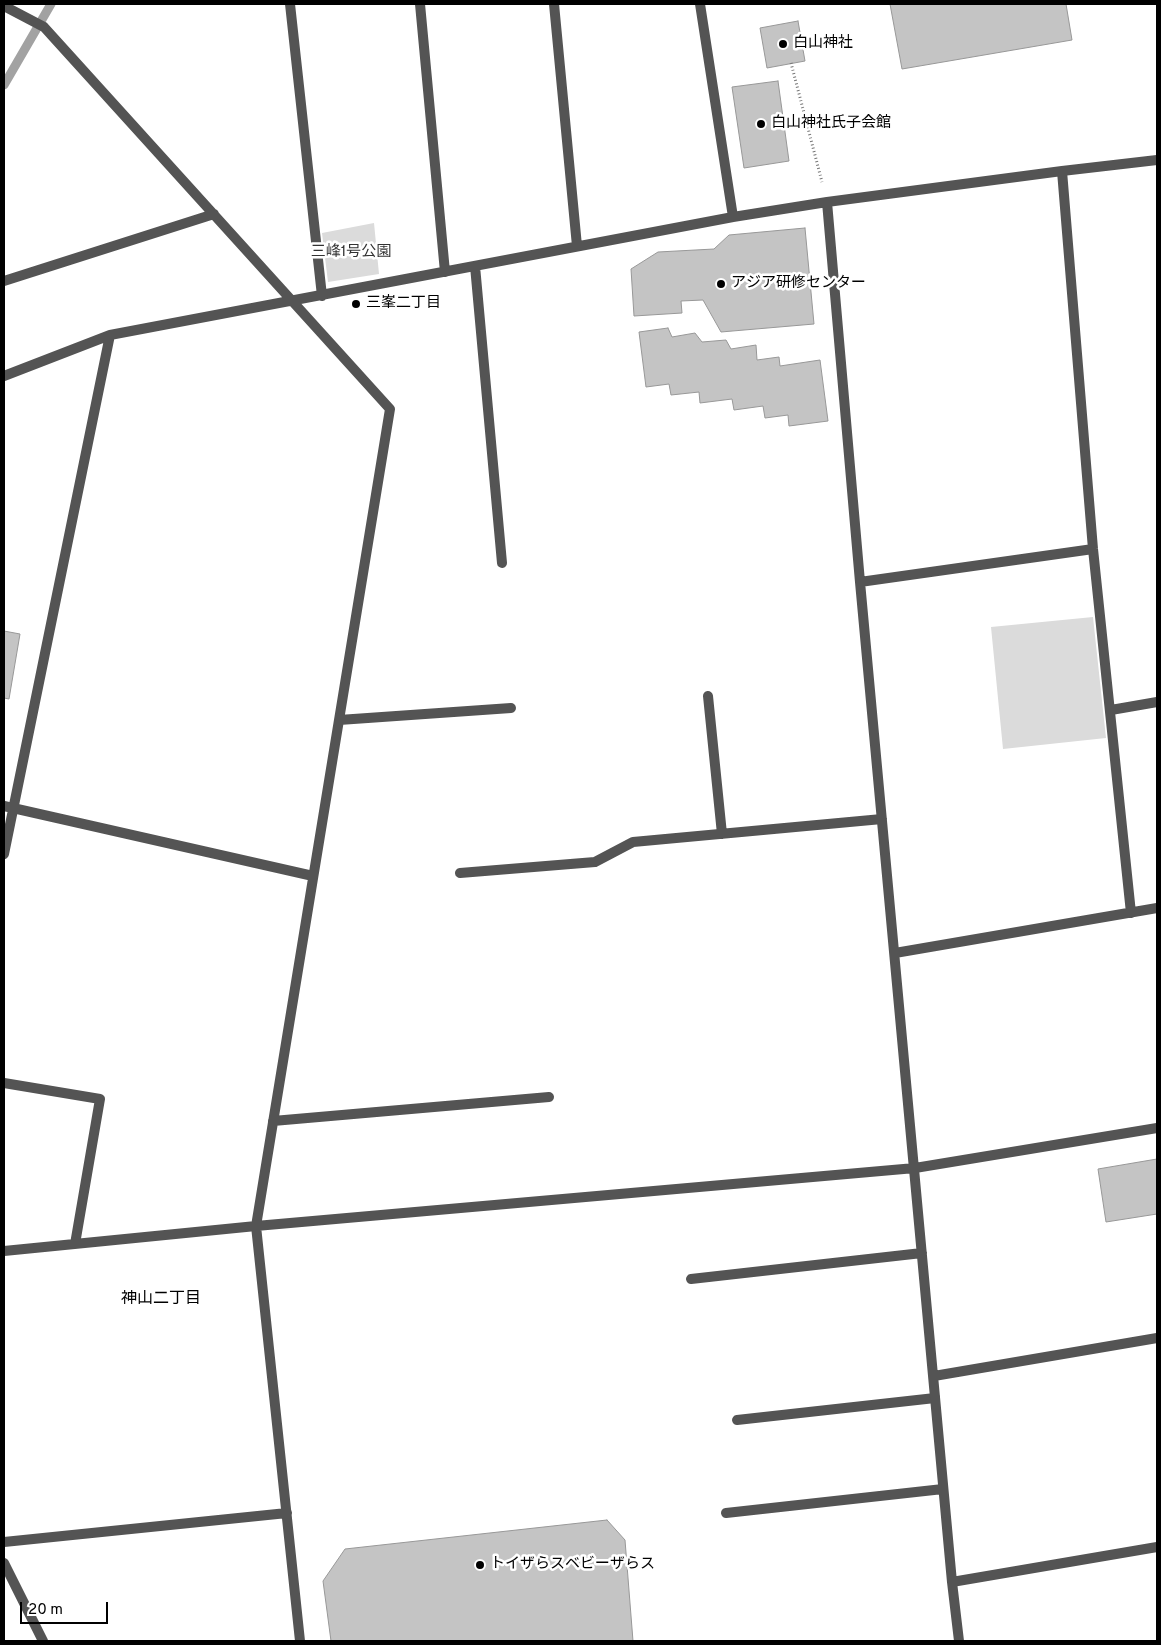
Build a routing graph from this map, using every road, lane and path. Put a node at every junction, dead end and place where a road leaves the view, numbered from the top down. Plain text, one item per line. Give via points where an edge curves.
1 (290, 4) edge
2 (420, 4) edge
3 (554, 4) edge
4 (700, 4) edge
5 (4, 6) edge
6 (791, 64) dead end
7 (1157, 160) edge
8 (1062, 171) junction
9 (828, 202) junction
10 (214, 214) junction
11 (733, 217) junction
12 (577, 246) junction
13 (475, 266) junction
14 (445, 272) junction
15 (4, 281) edge
16 (322, 296) junction
17 (294, 301) junction
18 (110, 335) junction
19 (4, 376) edge
20 (1093, 549) junction
21 (502, 563) dead end
22 (860, 582) junction
23 (708, 696) dead end
24 (1157, 702) edge
25 (511, 708) dead end
26 (1111, 710) junction
27 (339, 720) junction
28 (8, 807) edge
29 (882, 820) junction
30 (722, 834) junction
31 (4, 854) edge
32 (460, 873) dead end
33 (313, 876) junction
34 (1157, 908) edge
35 (1131, 913) junction
36 (895, 953) junction
37 (4, 1083) edge
38 (549, 1097) dead end
39 (273, 1121) junction
40 (1157, 1128) edge
41 (915, 1168) junction
42 (256, 1226) junction
43 (75, 1244) junction
44 (4, 1251) edge
45 (922, 1253) junction
46 (691, 1279) dead end
47 (1157, 1338) edge
48 (934, 1376) junction
49 (935, 1398) junction
50 (737, 1420) dead end
51 (944, 1489) junction
52 (287, 1513) junction
53 (726, 1513) dead end
54 (4, 1542) edge
55 (1157, 1547) edge
56 (4, 1563) edge
57 (952, 1582) junction
58 (44, 1641) edge
59 (300, 1641) edge
60 (959, 1641) edge

1 - 16 street
2 - 14 street
3 - 12 street
4 - 11 street
5 - 10 street via 44,27
6 - 9 path
7 - 8 street
8 - 9 street
8 - 20 street
9 - 11 street
9 - 22 street
10 - 15 street
10 - 17 street
11 - 12 street
12 - 13 street
13 - 14 street
13 - 21 street
14 - 16 street
16 - 17 street
17 - 18 street
17 - 27 street via 390,409
18 - 19 street
18 - 28 street
20 - 22 street
20 - 26 street
22 - 29 street
23 - 30 street
24 - 26 street
25 - 27 street
26 - 35 street
27 - 33 street
28 - 31 street
28 - 33 street
29 - 30 street
29 - 36 street
30 - 32 street via 633,842 596,862
33 - 39 street
34 - 35 street
35 - 36 street
36 - 41 street
37 - 43 street via 100,1100
38 - 39 street
39 - 42 street
40 - 41 street
41 - 42 street
41 - 45 street
42 - 43 street
42 - 52 street
43 - 44 street
45 - 46 street
45 - 48 street
47 - 48 street
48 - 49 street
49 - 50 street
49 - 51 street
51 - 53 street
51 - 57 street
52 - 54 street
52 - 59 street
55 - 57 street
56 - 58 street
57 - 60 street

